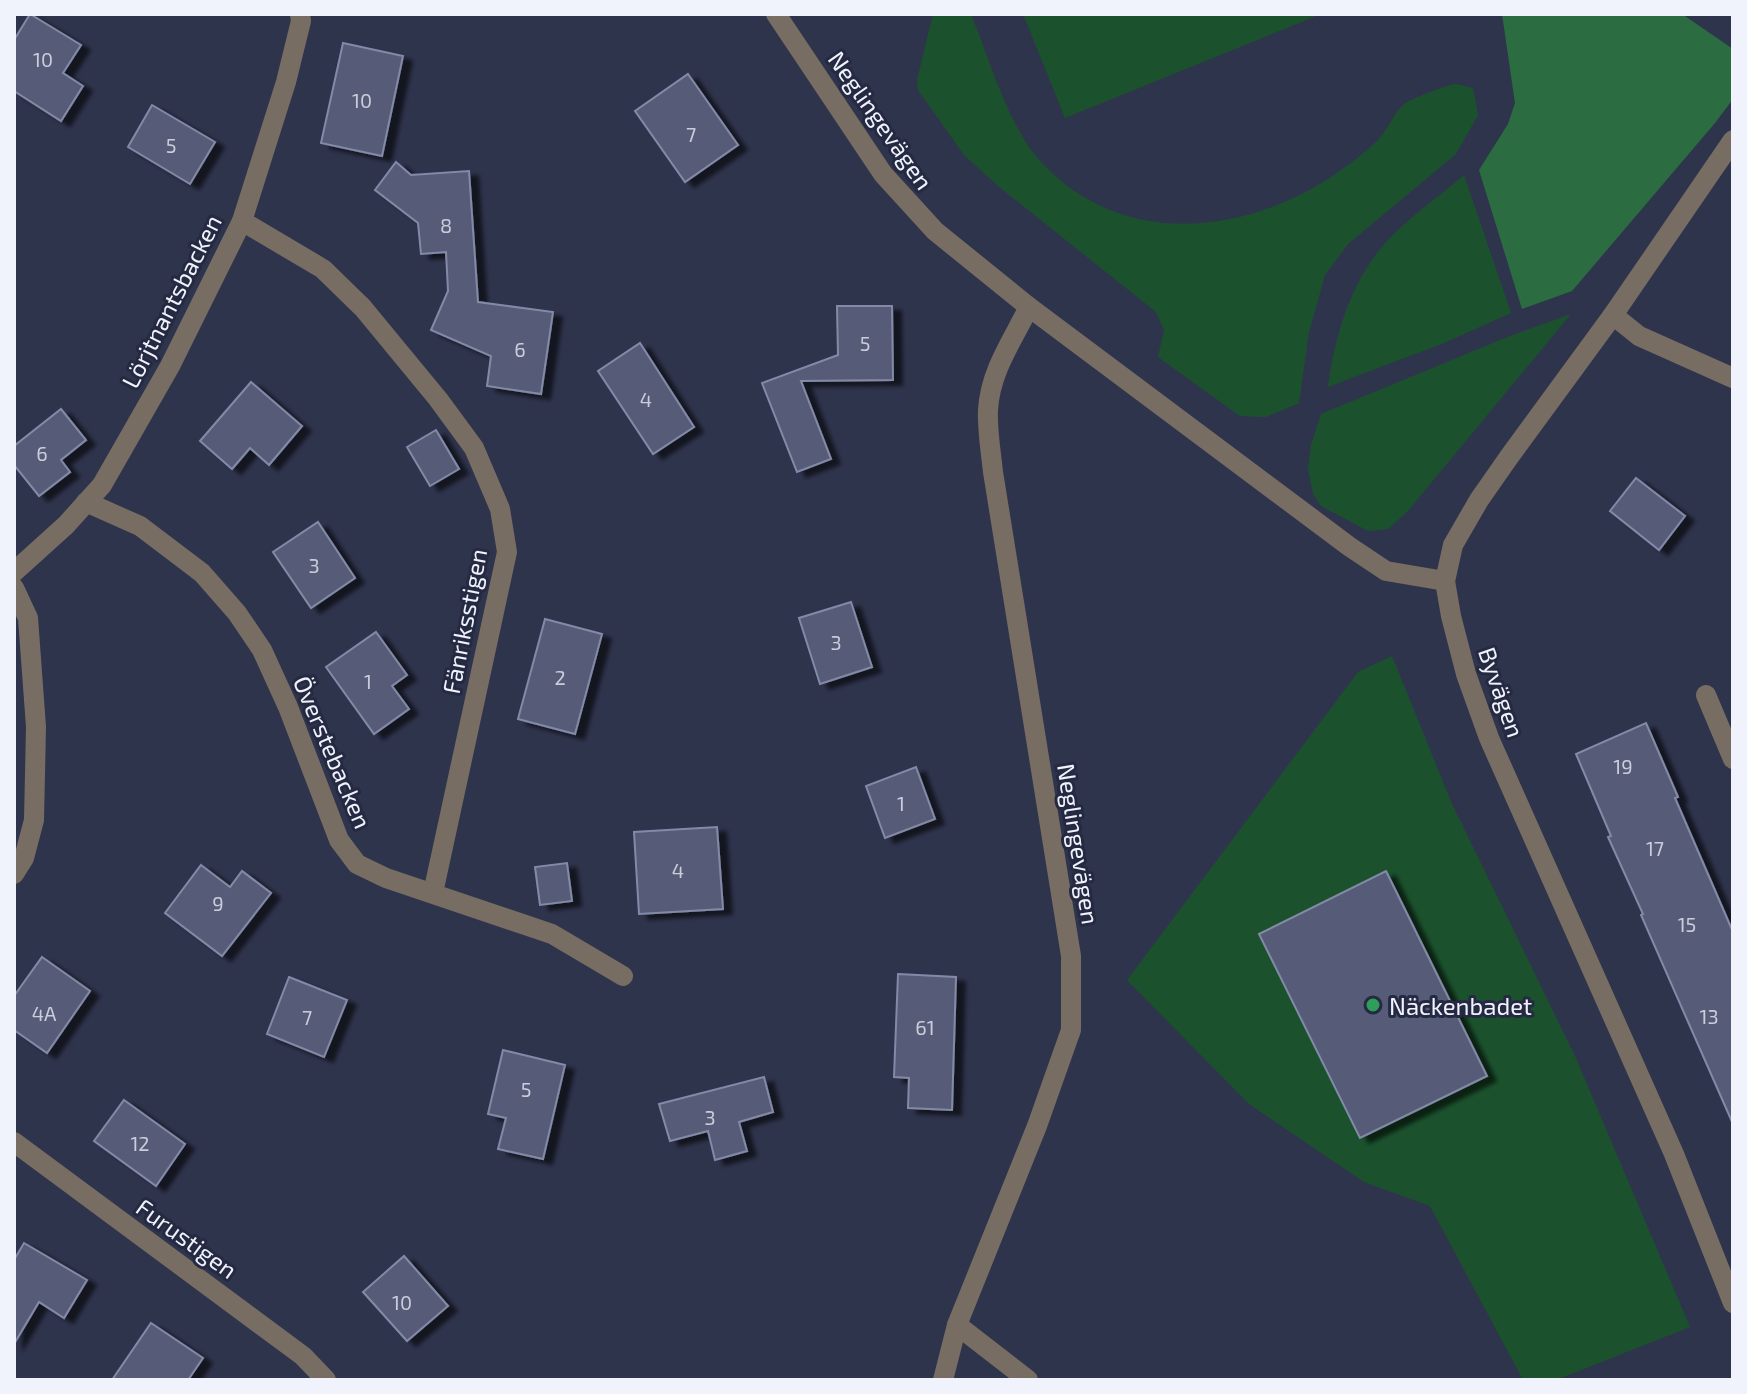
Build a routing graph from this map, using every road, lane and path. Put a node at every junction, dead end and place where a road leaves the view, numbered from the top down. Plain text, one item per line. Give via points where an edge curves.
1 (300, 14) edge
2 (776, 14) edge
3 (1733, 140) edge
4 (242, 221) junction
5 (1029, 307) junction
6 (1613, 315) junction
7 (1733, 378) edge
8 (86, 502) junction
9 (14, 572) edge
10 (1445, 581) junction
11 (14, 588) edge
12 (1706, 695) dead end
13 (1733, 759) edge
14 (14, 874) edge
15 (433, 893) junction
16 (623, 976) dead end
17 (14, 1142) edge
18 (1733, 1303) edge
19 (957, 1325) junction
20 (326, 1380) edge
21 (943, 1380) edge
22 (1028, 1380) edge

1 - 4 street, Lörjtnantsbacken via 286,82
2 - 5 street, Neglingevägen via 899,193 935,231
3 - 6 street, Byvägen
4 - 8 street, Lörjtnantsbacken via 170,366 102,485
4 - 15 street, Fänriksstigen via 323,269 363,308 474,448 500,509 507,552
5 - 10 street, Neglingevägen via 1386,571
5 - 19 street, Neglingevägen via 996,373 988,411 993,472 1071,956 1071,1030
6 - 7 street via 1639,336
6 - 10 street, Byvägen via 1479,500 1453,545
8 - 9 street, Lörjtnantsbacken
8 - 15 street, Överstebacken via 140,526 202,573 262,650 339,840 357,864
10 - 18 street, Byvägen via 1466,674 1489,738 1674,1154
11 - 14 street via 28,618 36,727 34,820
12 - 13 street
15 - 16 street, Överstebacken via 552,934
17 - 20 street, Furustigen via 303,1356
19 - 21 street, Neglingevägen
19 - 22 street

